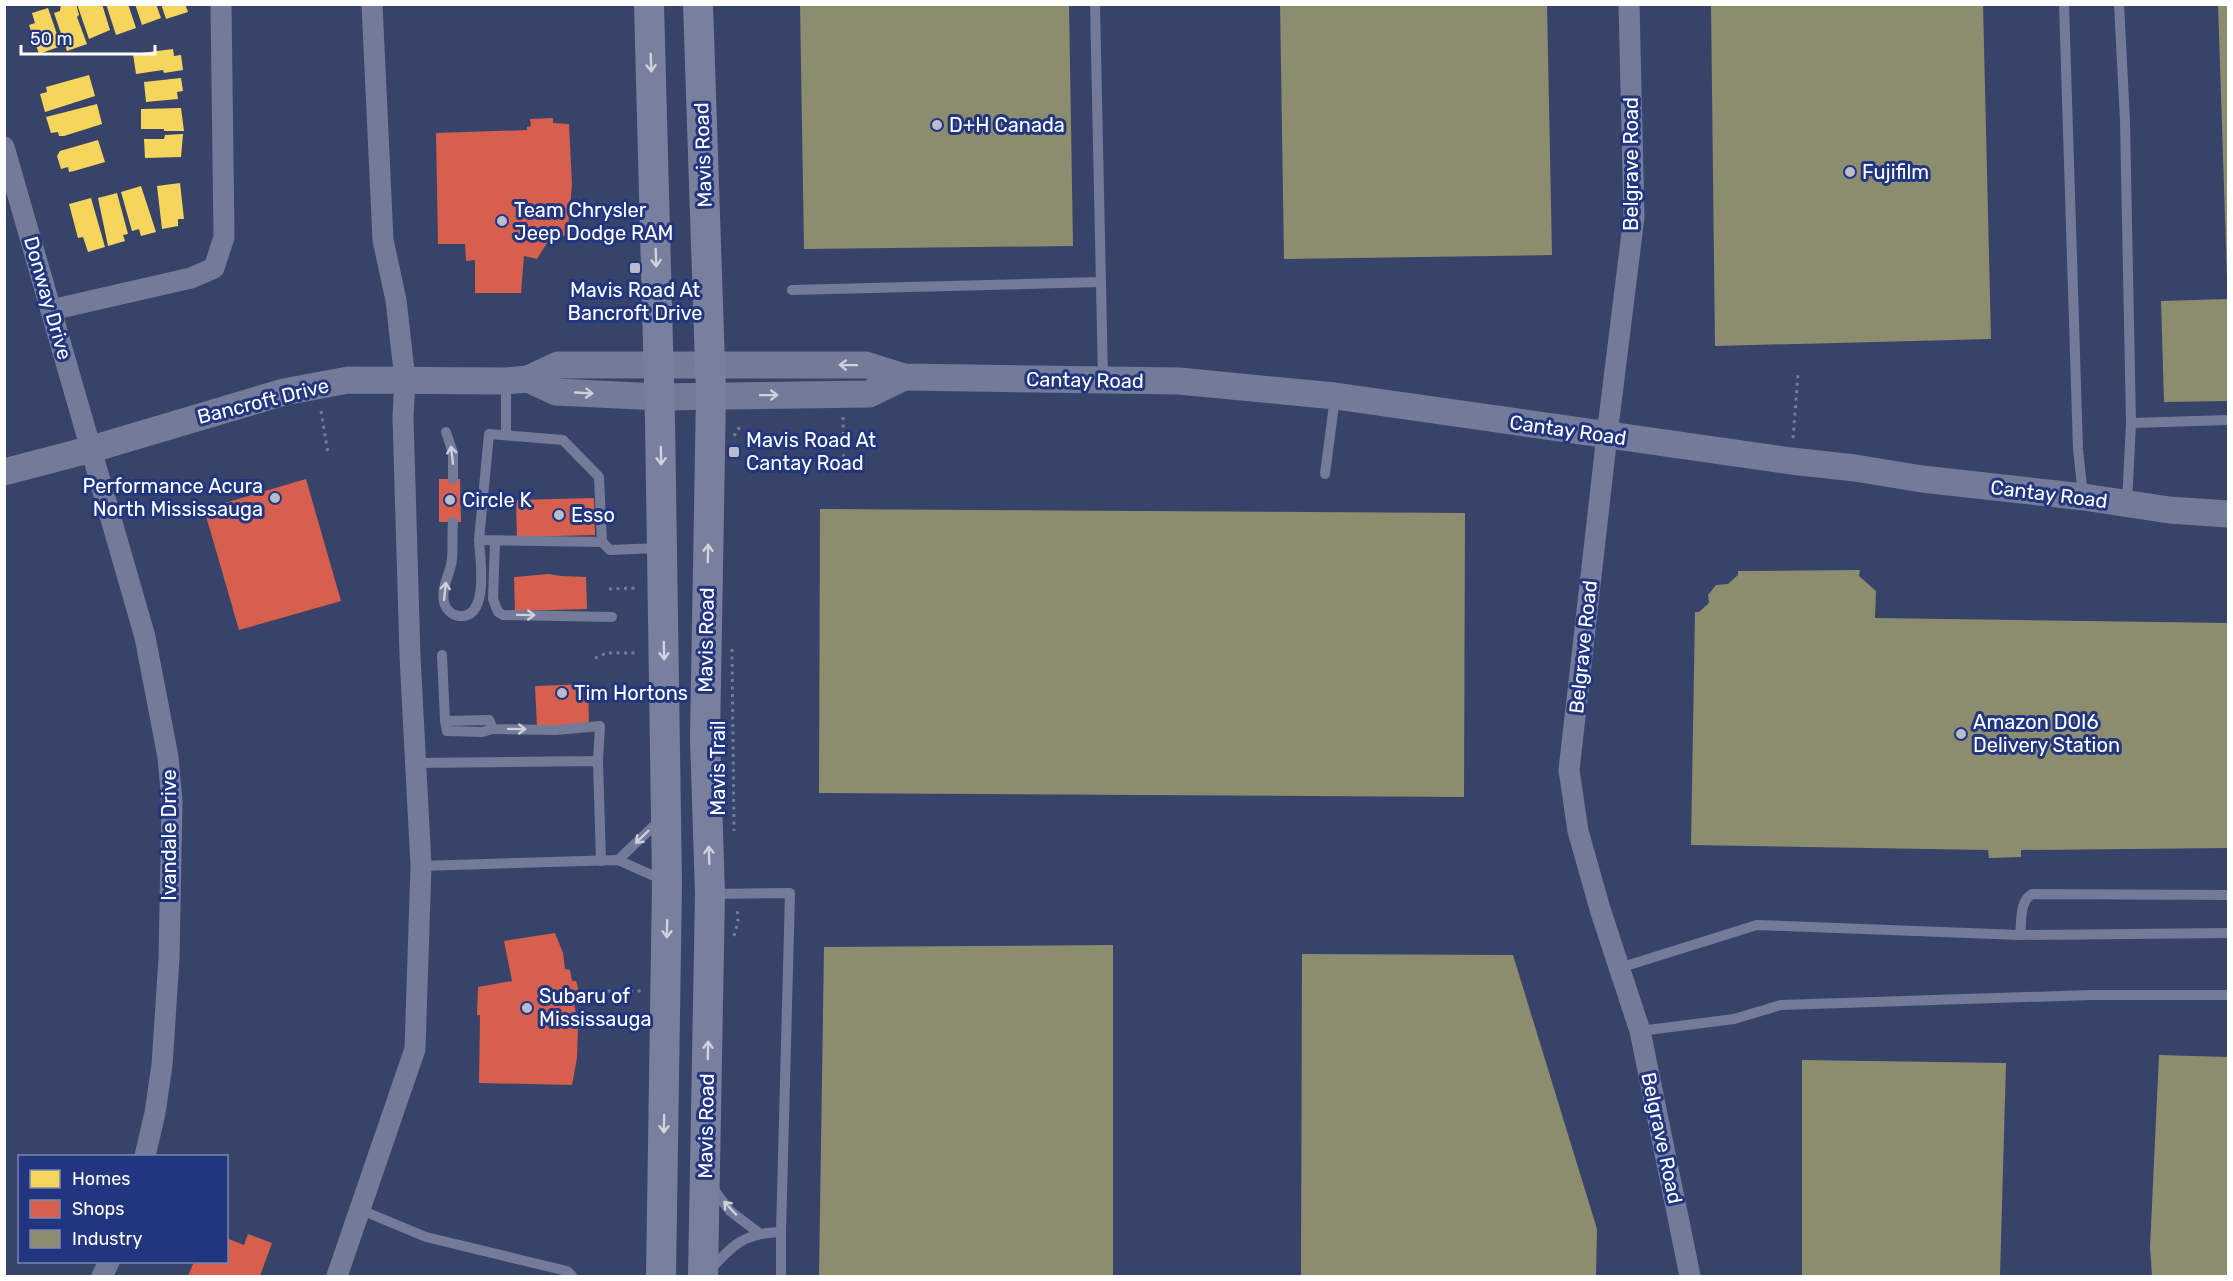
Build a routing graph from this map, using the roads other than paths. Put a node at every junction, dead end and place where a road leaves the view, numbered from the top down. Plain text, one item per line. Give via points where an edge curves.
1 (221, 4) edge
2 (372, 4) edge
3 (649, 4) edge
4 (698, 4) edge
5 (1095, 4) edge
6 (1629, 4) edge
7 (2064, 4) edge
8 (2119, 4) edge
9 (4, 147) edge
10 (1100, 282) junction
11 (792, 290) dead end
12 (51, 310) junction
13 (710, 364) junction
14 (659, 365) junction
15 (904, 377) junction
16 (405, 380) junction
17 (517, 380) junction
18 (1103, 380) junction
19 (711, 395) junction
20 (1335, 396) junction
21 (660, 397) junction
22 (2229, 420) edge
23 (2131, 423) junction
24 (446, 432) dead end
25 (506, 434) junction
26 (1607, 435) junction
27 (92, 449) junction
28 (4, 472) edge
29 (1325, 474) dead end
30 (453, 479) dead end
31 (2084, 497) junction
32 (2127, 504) junction
33 (2229, 514) edge
34 (453, 522) dead end
35 (479, 540) junction
36 (495, 541) junction
37 (602, 542) junction
38 (662, 548) junction
39 (612, 616) dead end
40 (442, 655) dead end
41 (598, 761) junction
42 (416, 763) junction
43 (666, 814) junction
44 (618, 860) junction
45 (601, 861) junction
46 (421, 866) junction
47 (667, 883) junction
48 (710, 894) junction
49 (2229, 895) edge
50 (2229, 933) edge
51 (2020, 935) junction
52 (1619, 968) junction
53 (2229, 995) edge
54 (1640, 1031) junction
55 (145, 1155) edge
56 (706, 1179) junction
57 (361, 1210) junction
58 (781, 1232) junction
59 (759, 1233) junction
60 (337, 1276) edge
61 (572, 1276) edge
62 (661, 1276) edge
63 (703, 1276) edge
64 (781, 1276) edge
65 (1690, 1276) edge

1 - 12 street via 224,237 214,268 191,278
2 - 16 street via 383,240 396,300
3 -> 14 main road, Mavis Road
4 - 13 main road, Mavis Road
5 - 10 lane
6 - 26 street, Belgrave Road via 1634,217
7 - 31 lane via 2078,449
8 - 23 lane
9 - 12 street, Donway Drive
10 - 11 lane
10 - 18 lane
12 - 27 street, Donway Drive
13 - 14 street, Cantay Road
15 -> 13 street, Cantay Road via 866,365
13 - 19 main road, Mavis Road
14 - 17 street, Bancroft Drive via 558,365
14 - 21 main road, Mavis Road
15 - 18 street, Cantay Road
19 -> 15 street, Cantay Road via 869,394
16 - 17 street, Bancroft Drive
16 - 27 street, Bancroft Drive via 348,380 284,392
16 - 42 street via 403,417
17 -> 21 street, Bancroft Drive via 556,392
17 - 25 lane
18 - 20 street, Cantay Road via 1179,381
19 - 21 street, Cantay Road
48 -> 19 main road, Mavis Road via 705,738
20 - 26 street, Cantay Road
20 - 29 lane
21 -> 38 main road, Mavis Road
22 - 23 lane
23 - 32 lane
30 -> 24 lane via 453,453
25 - 35 lane via 489,434
25 - 37 lane via 563,440 599,477
26 - 31 street, Cantay Road via 1922,479
26 - 52 street, Belgrave Road via 1569,770 1578,831
27 - 28 street, Bancroft Drive
27 - 55 street, Ivandale Drive via 145,637 166,746 172,801 162,1065
31 - 32 street, Cantay Road
32 - 33 street, Cantay Road
35 -> 34 lane via 479,604 459,616 450,613 444,603 452,562
35 - 36 lane
36 - 37 lane
36 -> 39 lane via 493,598 498,612
37 - 38 lane via 610,550
38 -> 43 main road, Mavis Road
40 -> 41 lane via 445,721 489,720 493,729 600,726
41 - 42 lane
41 - 45 lane
42 - 46 street
43 -> 44 lane
43 - 47 main road, Mavis Road
44 - 45 lane
44 - 47 lane
45 - 46 lane
46 - 57 street via 416,1049
47 -> 62 main road, Mavis Road
56 -> 48 main road, Mavis Road
48 - 58 lane via 790,893
49 - 51 lane via 2032,894 2024,903
50 - 51 lane
51 - 52 lane via 1757,925
52 - 54 street, Belgrave Road
53 - 54 lane via 2092,995 1781,1005 1734,1019
54 - 65 street, Belgrave Road
59 -> 56 lane via 730,1211
56 - 63 main road, Mavis Road
57 - 60 street
57 - 61 lane via 426,1237 567,1271
58 - 59 lane
58 - 64 lane
59 - 63 lane via 732,1246

